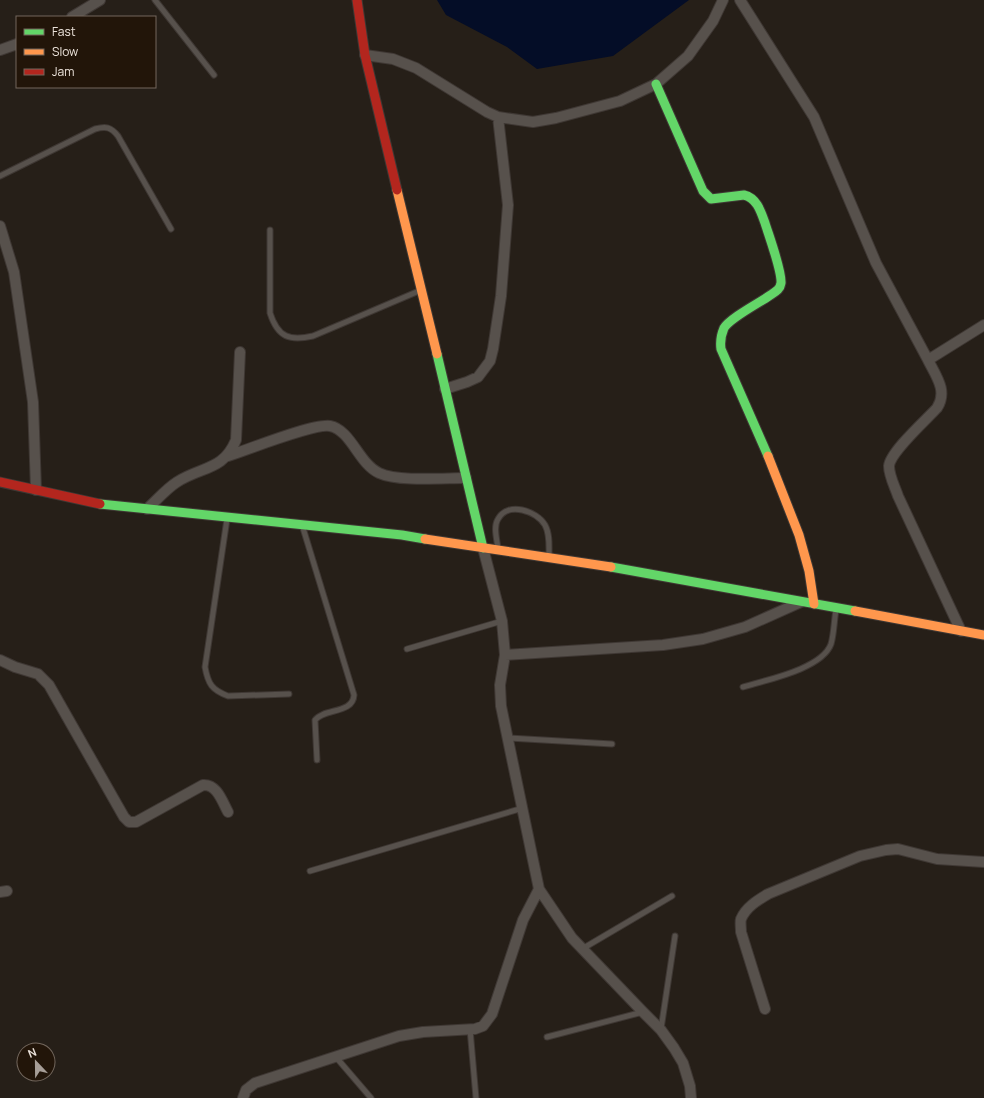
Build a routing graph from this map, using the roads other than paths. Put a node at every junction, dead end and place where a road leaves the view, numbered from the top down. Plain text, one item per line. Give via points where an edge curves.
1 (100, 0) edge
2 (155, 0) edge
3 (357, 0) edge
4 (723, 0) edge
5 (740, 0) edge
6 (74, 16) edge
7 (16, 44) edge
8 (0, 50) edge
9 (365, 55) junction
10 (214, 75) dead end
11 (656, 84) junction
12 (498, 116) junction
13 (0, 176) edge
14 (0, 226) edge
15 (171, 229) dead end
16 (270, 230) dead end
17 (422, 290) junction
18 (984, 325) edge
19 (240, 352) dead end
20 (928, 360) junction
21 (445, 389) junction
22 (228, 456) junction
23 (466, 478) junction
24 (0, 482) edge
25 (36, 490) junction
26 (147, 509) junction
27 (227, 517) junction
28 (303, 525) junction
29 (483, 548) junction
30 (498, 550) junction
31 (549, 558) junction
32 (801, 602) junction
33 (814, 604) junction
34 (836, 608) junction
35 (502, 620) junction
36 (961, 631) junction
37 (984, 635) edge
38 (407, 649) dead end
39 (505, 655) junction
40 (0, 660) edge
41 (742, 687) dead end
42 (289, 694) dead end
43 (509, 738) junction
44 (612, 744) dead end
45 (317, 760) dead end
46 (522, 808) junction
47 (228, 812) dead end
48 (984, 862) edge
49 (310, 871) dead end
50 (539, 889) junction
51 (672, 896) dead end
52 (675, 936) dead end
53 (582, 949) junction
54 (765, 1009) dead end
55 (643, 1012) junction
56 (470, 1029) junction
57 (661, 1030) junction
58 (547, 1037) dead end
59 (335, 1056) junction
60 (243, 1098) edge
61 (371, 1098) edge
62 (476, 1098) edge
63 (691, 1098) edge

1 - 6 street
2 - 10 lane
3 - 9 street
4 - 11 street via 713,21 688,56
5 - 20 street via 814,117 876,263
7 - 8 street
9 - 12 street via 393,59 416,68 487,112
9 - 17 street
11 - 12 street via 620,101 556,118 532,122
11 - 33 street via 702,191 711,199 718,200 741,195 752,198 765,223 778,264 781,286 728,323 722,330 721,349 799,535
12 - 21 street via 508,205 502,296 493,349 490,361 478,377
13 - 15 lane via 96,129 109,127 118,136
14 - 25 street via 14,272 33,402
16 - 17 lane via 270,313 280,331 290,338 313,336
17 - 21 street
18 - 20 street
19 - 22 street via 236,440
20 - 36 street via 941,388 941,402 897,450 889,465 890,474
21 - 23 street
22 - 23 street via 327,425 339,430 365,462 378,473 404,478
22 - 26 street via 213,466 175,483
23 - 29 street
24 - 25 street
25 - 26 street via 103,505
26 - 27 street
27 - 28 street
27 - 42 lane via 205,667 206,678 219,693 228,696
28 - 29 street via 402,535
28 - 45 lane via 354,695 354,699 346,707 320,715 315,720
29 - 30 street
29 - 35 street
30 - 31 street
30 - 31 lane via 498,520 502,514 512,509 530,513 541,520 548,532
31 - 32 street
32 - 33 street
32 - 39 street via 745,626 703,639 663,645
33 - 34 street
34 - 36 street
34 - 41 lane via 831,644 821,658 801,669
35 - 38 lane
35 - 39 street
36 - 37 street
39 - 43 street via 500,685 501,706
40 - 47 street via 38,674 49,685 129,822 136,822 203,785 215,788
43 - 44 lane
43 - 46 street
46 - 49 lane
46 - 50 street
48 - 54 street via 937,859 898,849 886,850 860,856 768,894 756,902 741,919 741,932
50 - 53 street
50 - 56 street via 523,920 492,1014 483,1026
51 - 53 lane
52 - 57 lane
53 - 55 street
55 - 57 street
55 - 58 lane
56 - 59 street via 399,1036
56 - 62 lane
57 - 63 street via 683,1064
59 - 60 street via 255,1083 246,1090
59 - 61 lane

